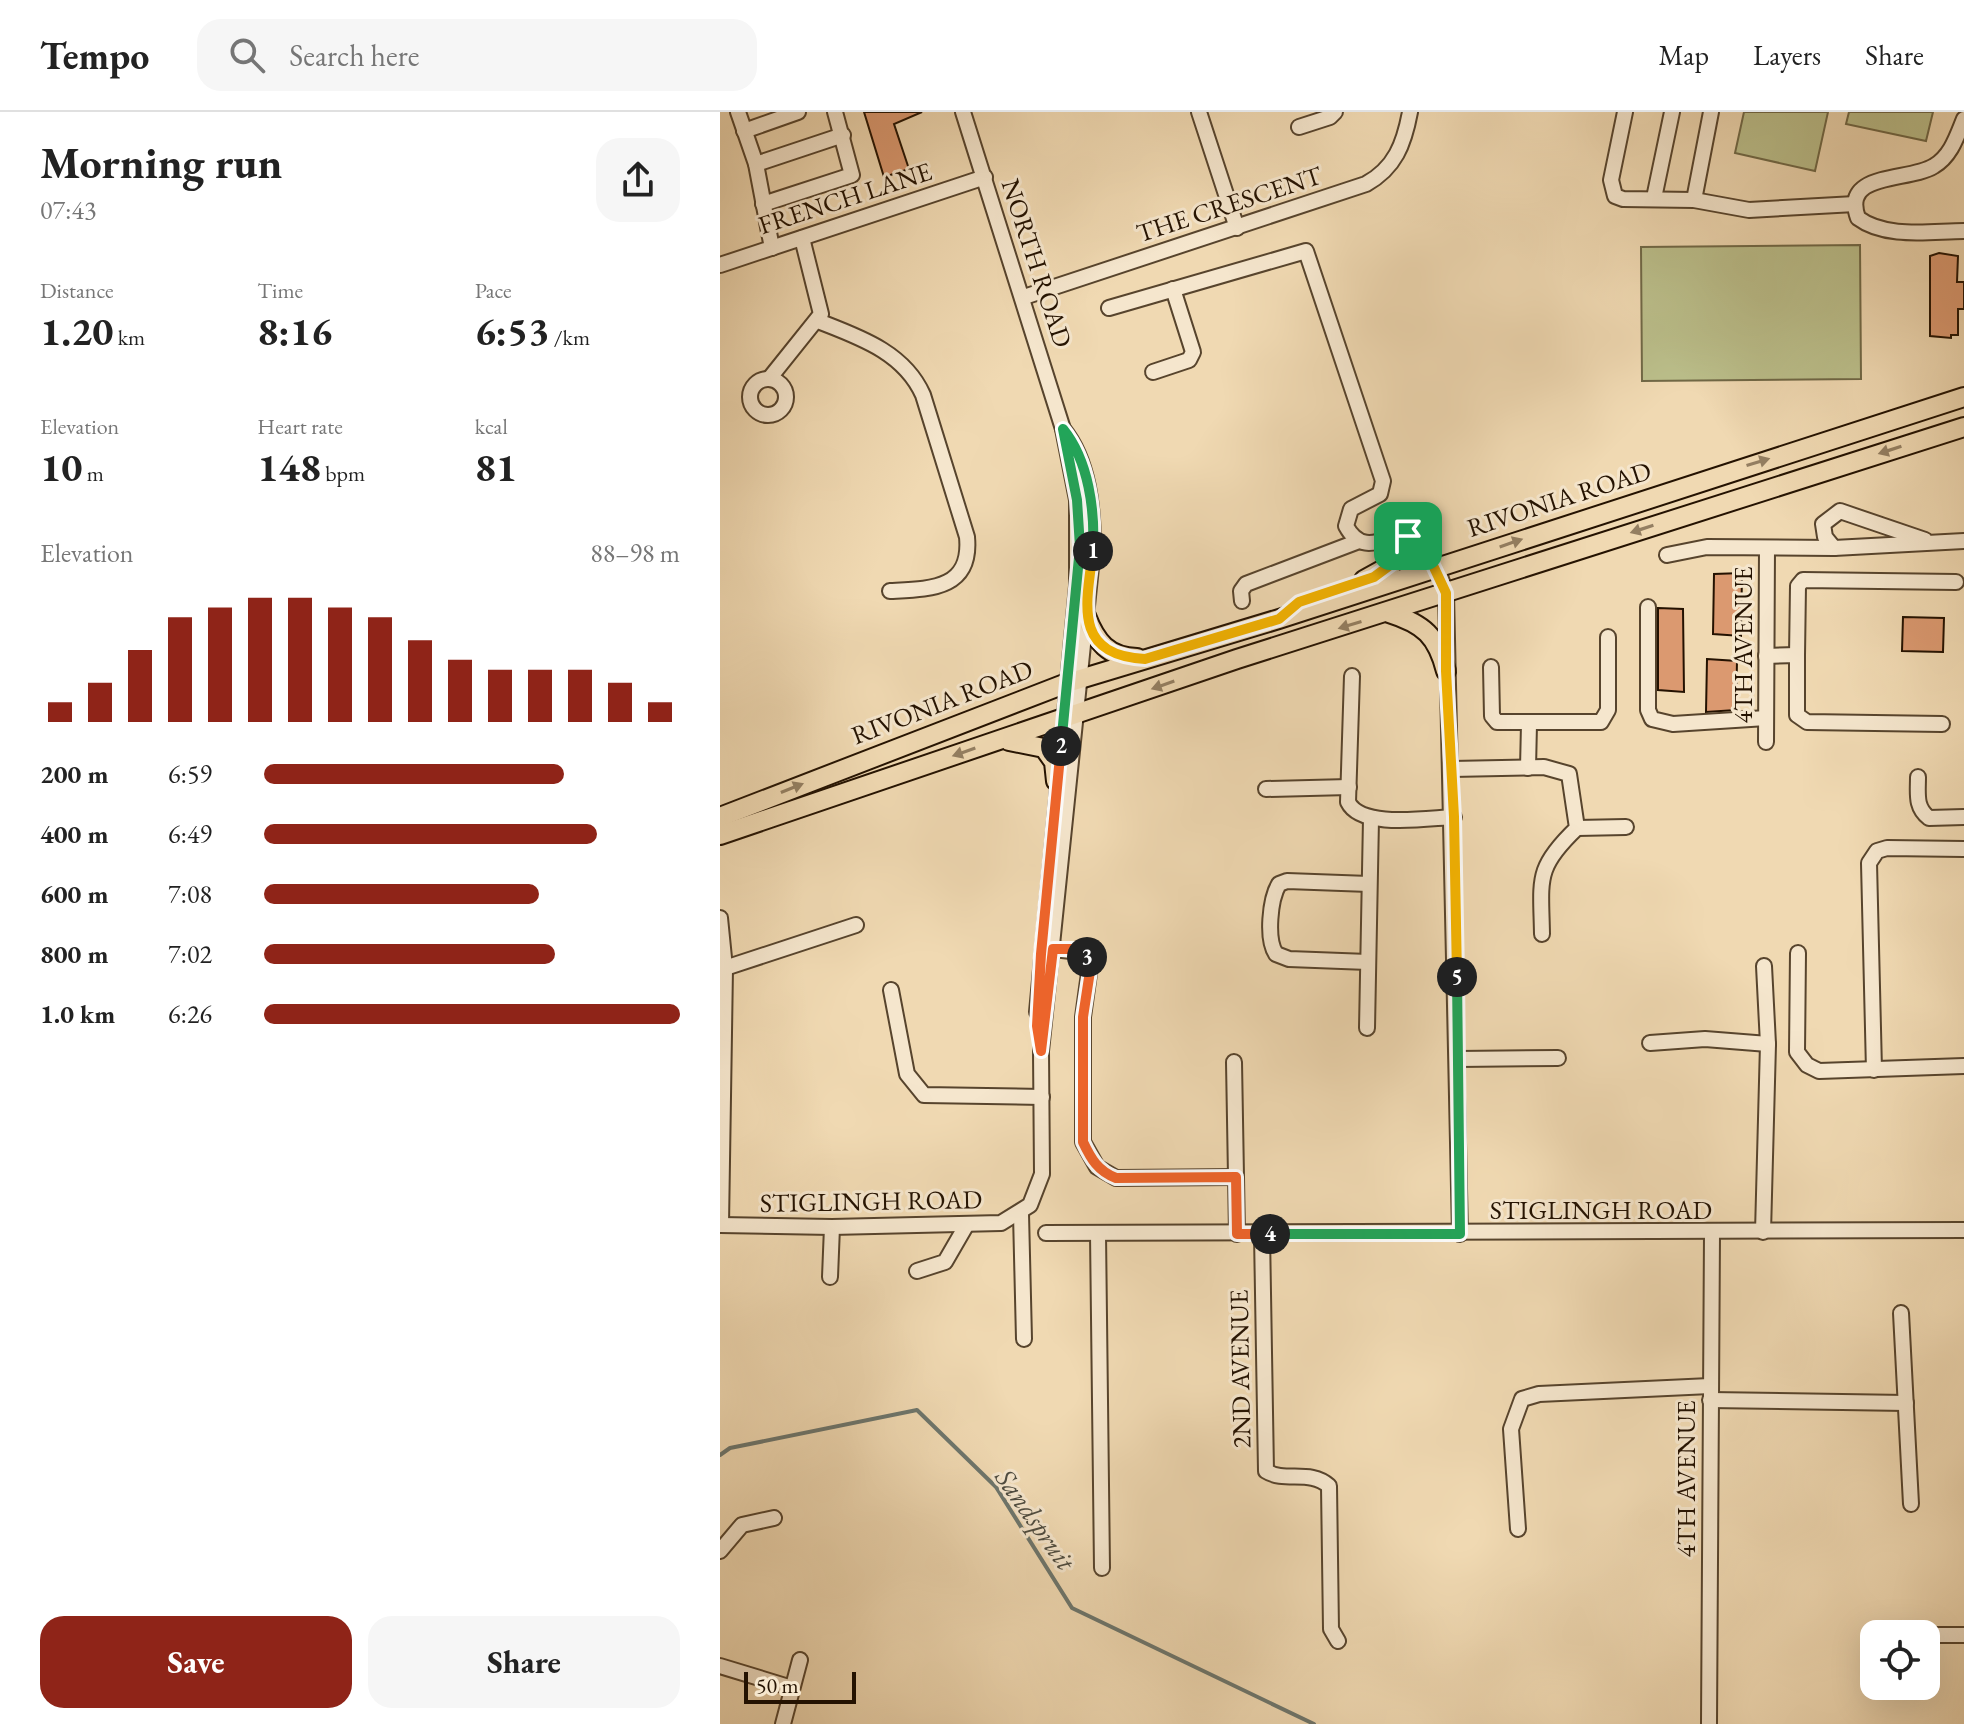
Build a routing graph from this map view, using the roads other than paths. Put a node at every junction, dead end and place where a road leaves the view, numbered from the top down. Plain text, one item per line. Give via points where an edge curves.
1 (738, 112) edge
2 (798, 112) edge
3 (835, 112) edge
4 (963, 112) edge
5 (1199, 112) edge
6 (1335, 112) edge
7 (1410, 112) edge
8 (1625, 112) edge
9 (1672, 112) edge
10 (1711, 112) edge
11 (1964, 119) edge
12 (1299, 127) dead end
13 (744, 131) junction
14 (843, 135) junction
15 (756, 164) junction
16 (985, 177) junction
17 (1654, 198) junction
18 (1694, 200) junction
19 (763, 204) junction
20 (1855, 204) junction
21 (1237, 228) junction
22 (1964, 231) edge
23 (802, 238) junction
24 (772, 248) junction
25 (720, 265) edge
26 (1173, 289) junction
27 (1024, 297) junction
28 (1109, 308) dead end
29 (818, 321) junction
30 (1153, 372) dead end
31 (769, 379) dead end
32 (1964, 397) edge
33 (1964, 427) edge
34 (1063, 429) junction
35 (1408, 536) junction
36 (1359, 541) junction
37 (1964, 541) edge
38 (1929, 542) junction
39 (1767, 548) junction
40 (1834, 548) junction
41 (1667, 555) dead end
42 (1437, 567) junction
43 (1956, 582) dead end
44 (890, 591) dead end
45 (1446, 593) junction
46 (1242, 601) dead end
47 (1648, 607) dead end
48 (1389, 613) junction
49 (1086, 616) junction
50 (1279, 619) junction
51 (1608, 637) dead end
52 (1797, 655) junction
53 (1766, 656) junction
54 (1145, 659) junction
55 (1491, 667) dead end
56 (1446, 671) junction
57 (1352, 676) dead end
58 (1075, 680) junction
59 (1072, 717) junction
60 (1766, 718) junction
61 (1529, 724) junction
62 (1942, 724) dead end
63 (997, 741) junction
64 (1766, 742) dead end
65 (1528, 768) junction
66 (1452, 769) junction
67 (1918, 777) dead end
68 (1056, 781) junction
69 (1349, 787) junction
70 (1266, 789) dead end
71 (720, 817) edge
72 (1454, 817) junction
73 (1964, 817) edge
74 (1371, 819) junction
75 (1626, 827) dead end
76 (1577, 828) junction
77 (720, 835) edge
78 (1964, 849) edge
79 (1369, 884) junction
80 (721, 920) edge
81 (856, 925) dead end
82 (1542, 934) dead end
83 (1053, 949) junction
84 (1798, 953) dead end
85 (1368, 962) junction
86 (1764, 966) dead end
87 (725, 968) junction
88 (891, 990) dead end
89 (1367, 1028) dead end
90 (1650, 1043) dead end
91 (1768, 1044) junction
92 (1041, 1051) junction
93 (1558, 1058) dead end
94 (1458, 1059) junction
95 (1234, 1062) dead end
96 (1964, 1066) edge
97 (1874, 1070) junction
98 (721, 1090) edge
99 (1042, 1097) junction
100 (1042, 1174) joint
101 (1236, 1177) junction
102 (1021, 1214) junction
103 (967, 1224) junction
104 (721, 1225) edge
105 (832, 1227) junction
106 (1964, 1230) edge
107 (1763, 1232) junction
108 (1046, 1233) dead end
109 (1098, 1234) junction
110 (1237, 1234) junction
111 (1262, 1234) junction
112 (1460, 1234) junction
113 (1712, 1234) junction
114 (917, 1271) dead end
115 (830, 1277) dead end
116 (1901, 1313) dead end
117 (1024, 1339) dead end
118 (1710, 1393) junction
119 (1906, 1403) junction
120 (1911, 1504) dead end
121 (774, 1518) dead end
122 (1518, 1529) dead end
123 (720, 1551) edge
124 (1102, 1568) dead end
125 (1940, 1635) edge
126 (1964, 1635) edge
127 (1338, 1641) dead end
128 (800, 1660) dead end
129 (720, 1666) edge
130 (792, 1688) junction
131 (783, 1724) edge
132 (1709, 1724) edge

1 - 13 street
2 - 13 street
3 - 14 street
4 - 16 street, NORTH ROAD
5 - 21 street
6 - 12 street
7 - 21 street, THE CRESCENT via 1399,151 1379,176
8 - 17 street via 1611,189 1623,199
9 - 17 street
10 - 18 street
11 - 20 street via 1951,148 1933,167 1869,184
13 - 15 street
14 - 15 street
14 - 19 street via 852,175
15 - 19 street
16 - 23 street, FRENCH LANE
16 - 27 street, NORTH ROAD
17 - 18 street
18 - 20 street via 1749,210
19 - 24 street
20 - 22 street via 1858,218 1872,226 1902,232
21 - 27 street, THE CRESCENT
23 - 24 street, FRENCH LANE
23 - 29 street via 821,304
24 - 25 street, FRENCH LANE
26 - 28 street
26 - 30 street via 1193,352 1189,360
26 - 36 street via 1299,250 1308,252 1383,481 1380,494 1356,505 1347,516 1348,530
27 - 34 street, NORTH ROAD
29 - 31 street
29 - 44 street via 880,349 913,374 967,537 959,574 929,589
42 -> 32 main road, RIVONIA ROAD
33 -> 45 main road, RIVONIA ROAD
34 - 49 street, NORTH ROAD via 1079,457 1093,514
34 - 58 street, NORTH ROAD via 1080,547
35 - 36 street
35 - 42 street via 1423,544
35 - 50 main road via 1401,555 1384,572 1299,602
36 - 46 street via 1246,584
37 - 38 street
38 - 40 street
38 - 40 street via 1840,511 1823,524
39 - 40 street
39 - 41 street via 1707,547
39 - 53 street, 4TH AVENUE
42 - 45 street
42 - 50 main road, RIVONIA ROAD
43 - 52 street via 1803,580 1798,586
45 - 48 main road, RIVONIA ROAD
45 - 56 street
47 - 60 street via 1652,719 1673,724
48 - 56 main road via 1431,633
48 -> 59 main road, RIVONIA ROAD
49 - 54 main road via 1100,646 1123,657
49 - 58 street, NORTH ROAD
50 - 54 main road, RIVONIA ROAD
51 - 61 street via 1608,710 1601,722
52 - 53 street
52 - 62 street via 1800,719
53 - 60 street, 4TH AVENUE
54 - 58 main road, RIVONIA ROAD
55 - 61 street via 1492,716 1497,722
56 - 66 street
57 - 69 street
58 - 59 street, NORTH ROAD
71 -> 58 main road, RIVONIA ROAD
59 - 63 main road, RIVONIA ROAD
59 - 68 street, NORTH ROAD
59 - 83 street, NORTH ROAD
60 - 64 street, 4TH AVENUE
61 - 65 street
63 - 68 main road via 1044,748 1054,762
63 -> 77 main road, RIVONIA ROAD
65 - 66 street
65 - 76 street via 1569,774
66 - 72 street
67 - 73 street via 1922,813 1929,818
68 - 92 street, NORTH ROAD via 1037,1022
69 - 70 street
69 - 74 street via 1351,808
72 - 74 street
72 - 94 street
74 - 79 street
75 - 76 street
76 - 82 street via 1550,854 1542,874
78 - 97 street via 1887,848 1877,851 1869,863
79 - 85 street
79 - 85 street via 1279,884 1271,942 1276,954 1289,959
80 - 87 street
81 - 87 street
83 - 92 street, NORTH ROAD
83 - 101 street via 1080,952 1090,966 1083,1017 1083,1142 1097,1167 1116,1178
84 - 97 street via 1800,1057 1819,1071
85 - 89 street
86 - 91 street
87 - 98 street
88 - 99 street via 907,1074 924,1095
90 - 91 street via 1705,1039
91 - 107 street
92 - 99 street, NORTH ROAD
93 - 94 street
94 - 112 street
95 - 101 street
96 - 97 street
98 - 104 street
99 - 100 street, NORTH ROAD
100 - 102 street, STIGLINGH ROAD via 1036,1197
101 - 110 street
102 - 103 street, STIGLINGH ROAD via 1001,1223
102 - 117 street
103 - 105 street, STIGLINGH ROAD
103 - 114 street via 945,1262
104 - 105 street, STIGLINGH ROAD
105 - 115 street
106 - 107 street, STIGLINGH ROAD
107 - 113 street, STIGLINGH ROAD
108 - 109 street, STIGLINGH ROAD
109 - 110 street, STIGLINGH ROAD
109 - 124 street
110 - 111 street, STIGLINGH ROAD
111 - 112 street, STIGLINGH ROAD
111 - 127 street, 2ND AVENUE via 1266,1471 1312,1476 1329,1486 1331,1629
112 - 113 street, STIGLINGH ROAD
113 - 118 street, 4TH AVENUE
116 - 119 street
118 - 119 street
118 - 122 street via 1539,1394 1522,1399 1511,1429
118 - 132 street, 4TH AVENUE
119 - 120 street
121 - 123 street via 742,1525
125 - 126 street
128 - 130 street
129 - 130 street
130 - 131 street

